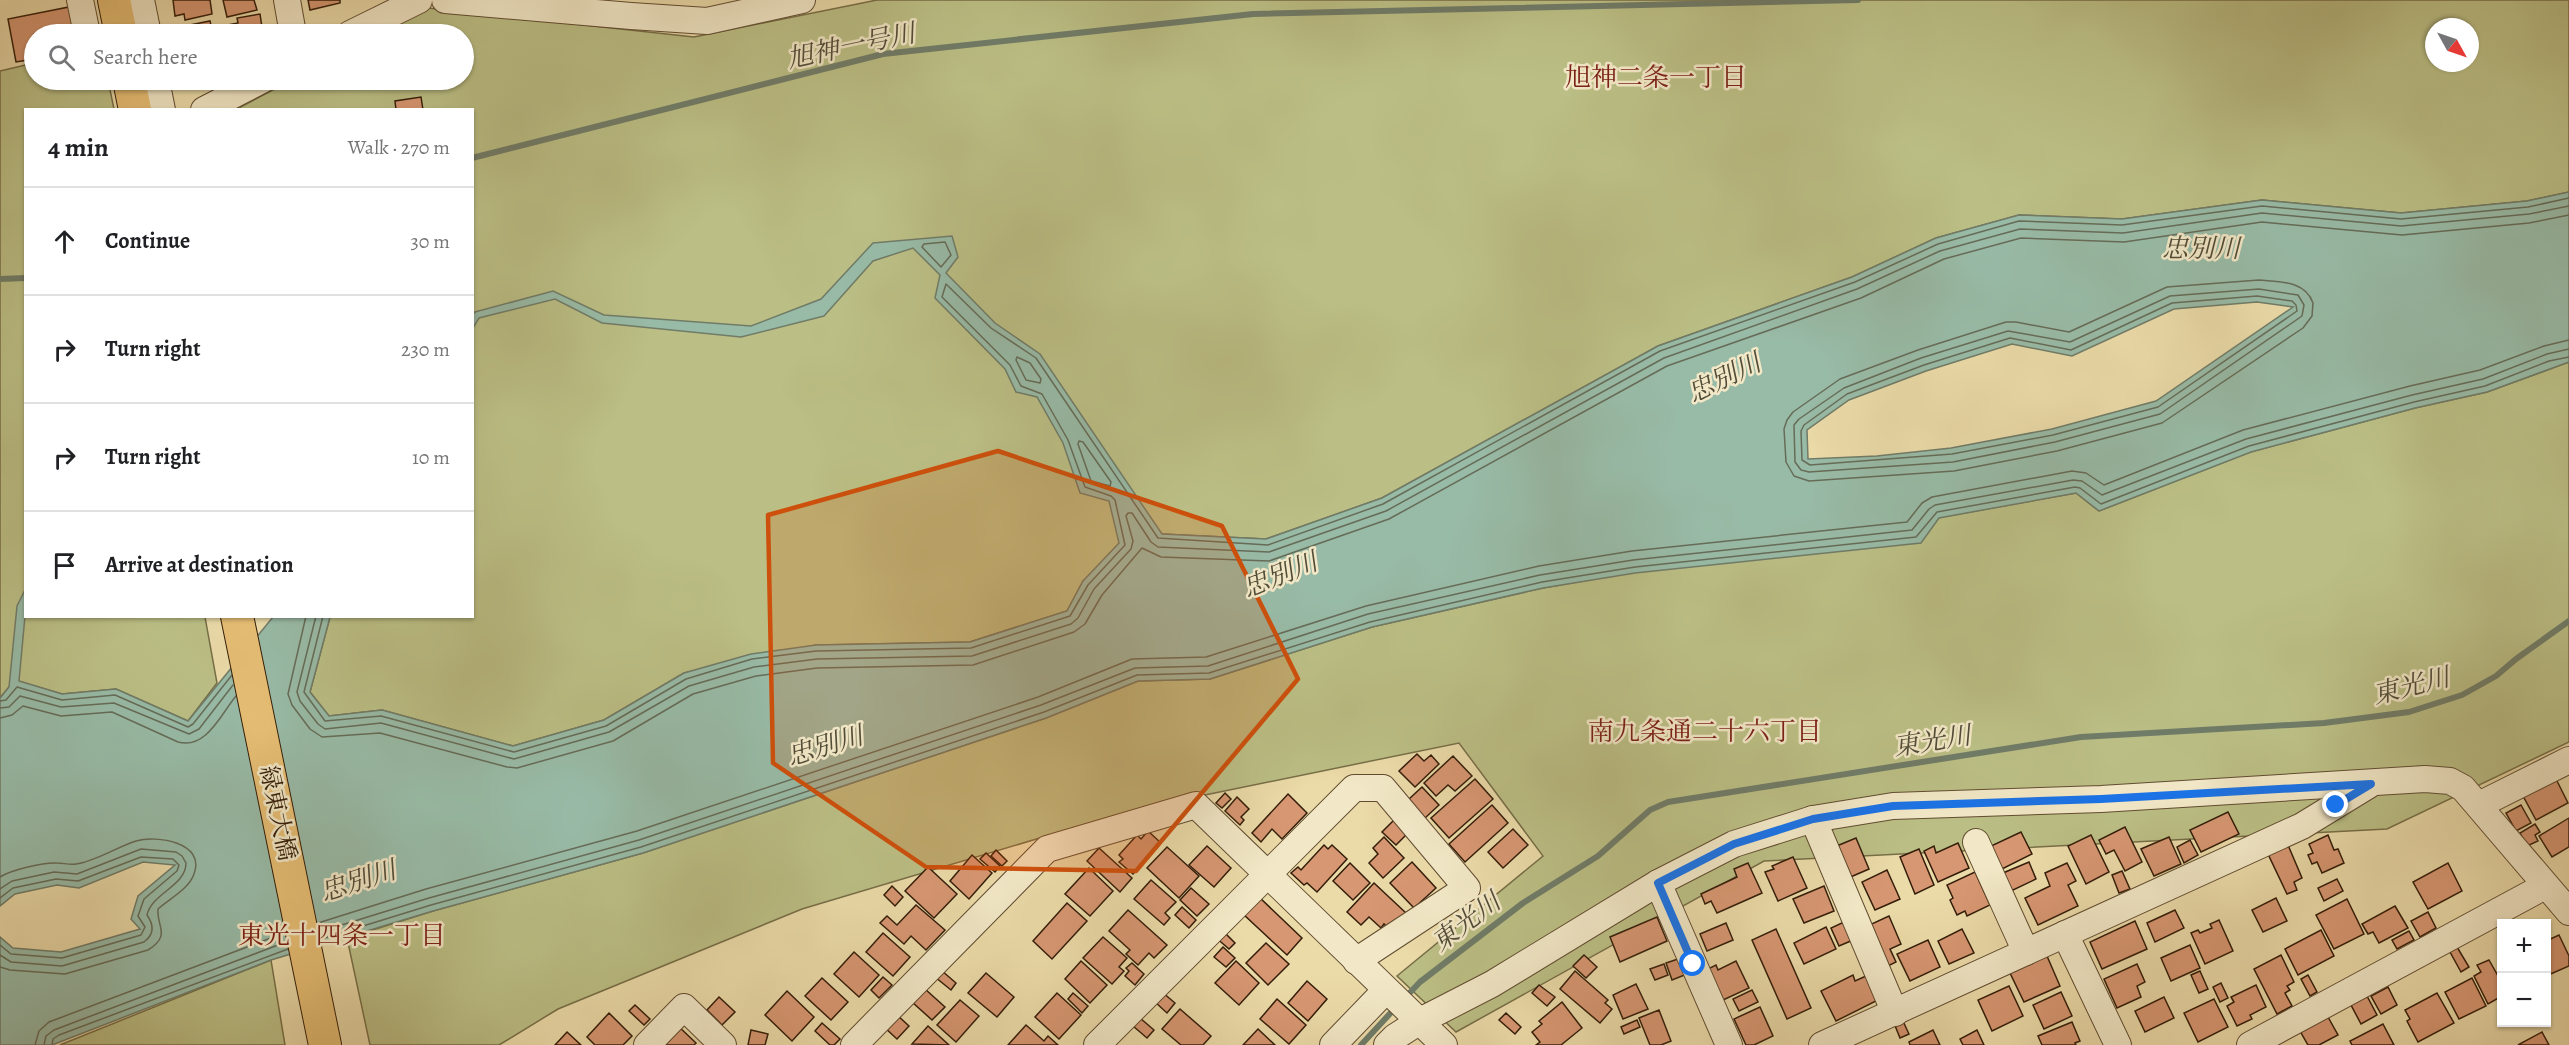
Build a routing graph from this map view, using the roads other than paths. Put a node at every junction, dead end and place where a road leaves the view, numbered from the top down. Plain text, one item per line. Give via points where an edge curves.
1 (80, 0) edge
2 (114, 0) edge
3 (141, 0) edge
4 (287, 0) edge
5 (419, 0) edge
6 (446, 0) edge
7 (801, 0) edge
8 (85, 24) edge
9 (119, 24) edge
10 (146, 24) edge
11 (291, 24) edge
12 (370, 24) edge
13 (131, 90) edge
14 (158, 90) edge
15 (243, 90) edge
16 (135, 108) edge
17 (162, 108) edge
18 (208, 108) edge
19 (237, 618) edge
20 (2569, 760) edge
21 (2371, 784) junction
22 (2479, 805) junction
23 (1813, 819) junction
24 (1976, 842) dead end
25 (1267, 874) junction
26 (1658, 883) junction
27 (2546, 886) junction
28 (2568, 910) edge
29 (2065, 934) junction
30 (2026, 952) junction
31 (1356, 961) junction
32 (1401, 1005) junction
33 (1895, 1012) junction
34 (325, 1045) edge
35 (647, 1045) edge
36 (723, 1045) edge
37 (854, 1045) edge
38 (1098, 1045) edge
39 (1333, 1045) edge
40 (1387, 1045) edge
41 (1444, 1045) edge
42 (1729, 1045) edge
43 (1822, 1045) edge
44 (2118, 1045) edge
45 (2250, 1045) edge

1 - 8 street
2 - 9 main road
3 - 10 street
4 - 11 street
5 - 12 street
6 - 7 street via 707,21
13 - 16 main road
14 - 17 street
15 - 18 street
19 - 34 main road, 緑東大橋
20 - 22 street
21 - 22 street via 2425,779 2450,782 2463,788
21 - 23 street via 1893,806
21 - 29 street via 2302,826
22 - 27 street
23 - 26 street via 1734,844
23 - 33 street
24 - 30 street
25 - 31 street
25 - 31 street via 1354,788 1383,789 1467,888
25 - 37 street via 1196,805 1047,849
25 - 38 street
26 - 32 street via 1492,984
26 - 42 street
27 - 28 street
27 - 45 street
29 - 30 street
29 - 44 street
30 - 33 street
31 - 32 street
32 - 39 street
32 - 40 street via 1395,1037
32 - 41 street
33 - 43 street
35 - 36 street via 684,1007

